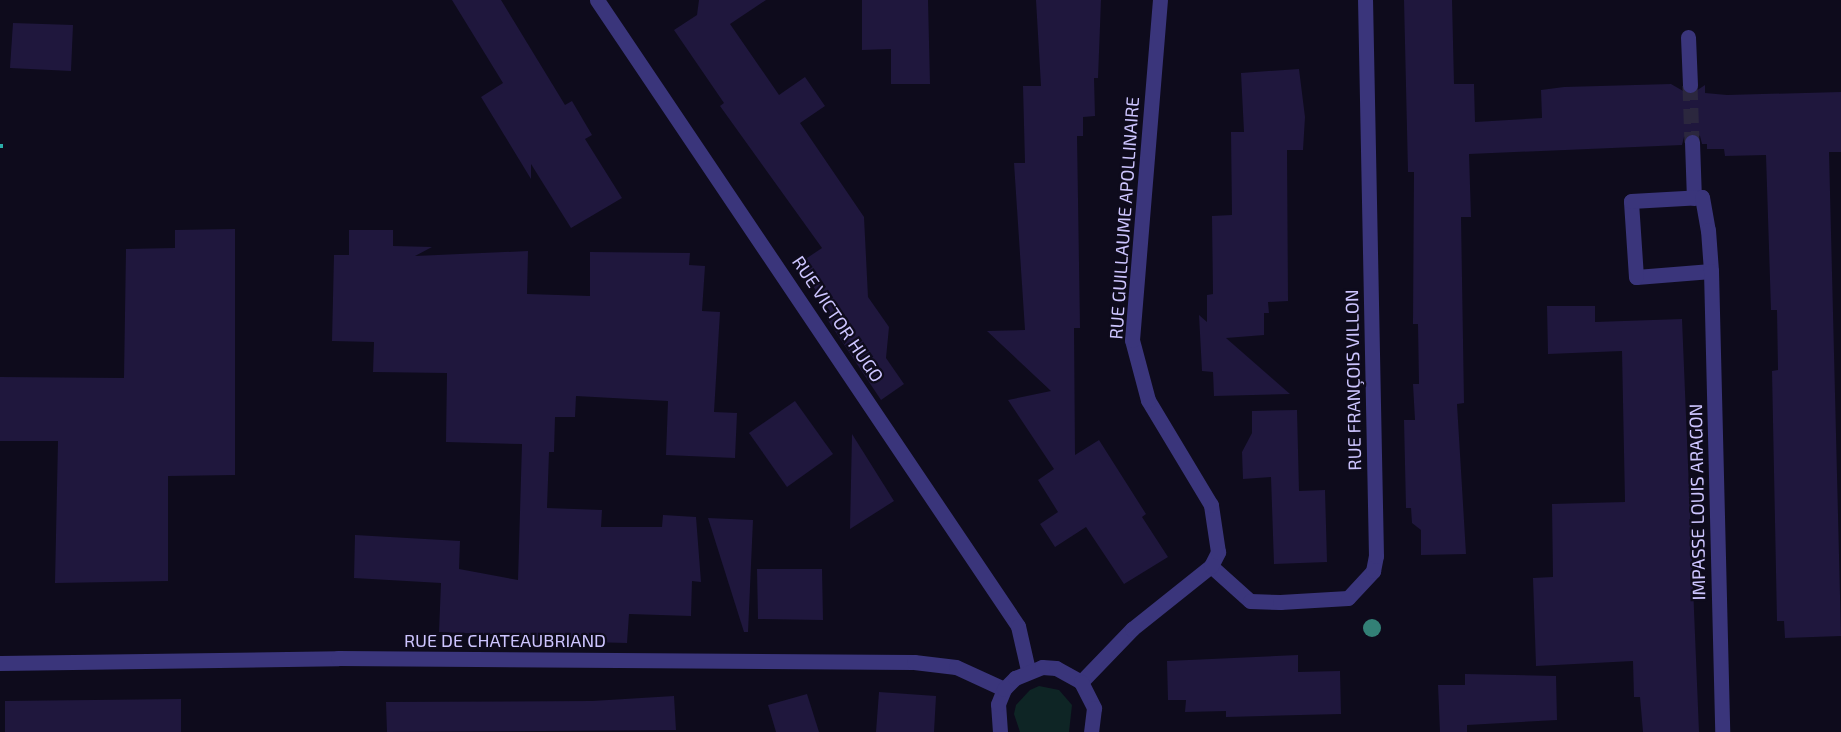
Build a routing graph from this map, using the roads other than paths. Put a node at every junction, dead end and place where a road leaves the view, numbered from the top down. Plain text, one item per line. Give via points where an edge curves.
1 (597, 0) edge
2 (1160, 0) edge
3 (1365, 0) edge
4 (1688, 37) dead end
5 (1690, 85) tunnel mouth
6 (1692, 142) tunnel mouth
7 (1694, 198) junction
8 (1711, 271) junction
9 (1211, 566) junction
10 (0, 663) edge
11 (1028, 670) junction
12 (1081, 682) junction
13 (1004, 689) junction
14 (1000, 732) edge
15 (1091, 732) edge
16 (1722, 732) edge

1 - 11 street, RUE VICTOR HUGO via 1012,617
2 - 9 street, RUE GUILLAUME APOLLINAIRE via 1132,340 1148,400 1216,519 1218,552
3 - 9 street, RUE FRANÇOIS VILLON via 1376,556 1373,571 1348,598 1280,602 1250,601
4 - 5 street
6 - 7 street
7 - 8 street, IMPASSE LOUIS ARAGON via 1702,197
7 - 8 street via 1631,201 1636,277
8 - 16 street, IMPASSE LOUIS ARAGON
9 - 12 street via 1132,629
10 - 13 street, RUE DE CHATEAUBRIAND via 338,658 914,662 956,667
11 - 12 street via 1056,668
11 - 13 street
12 - 15 street via 1094,708
13 - 14 street via 998,704

